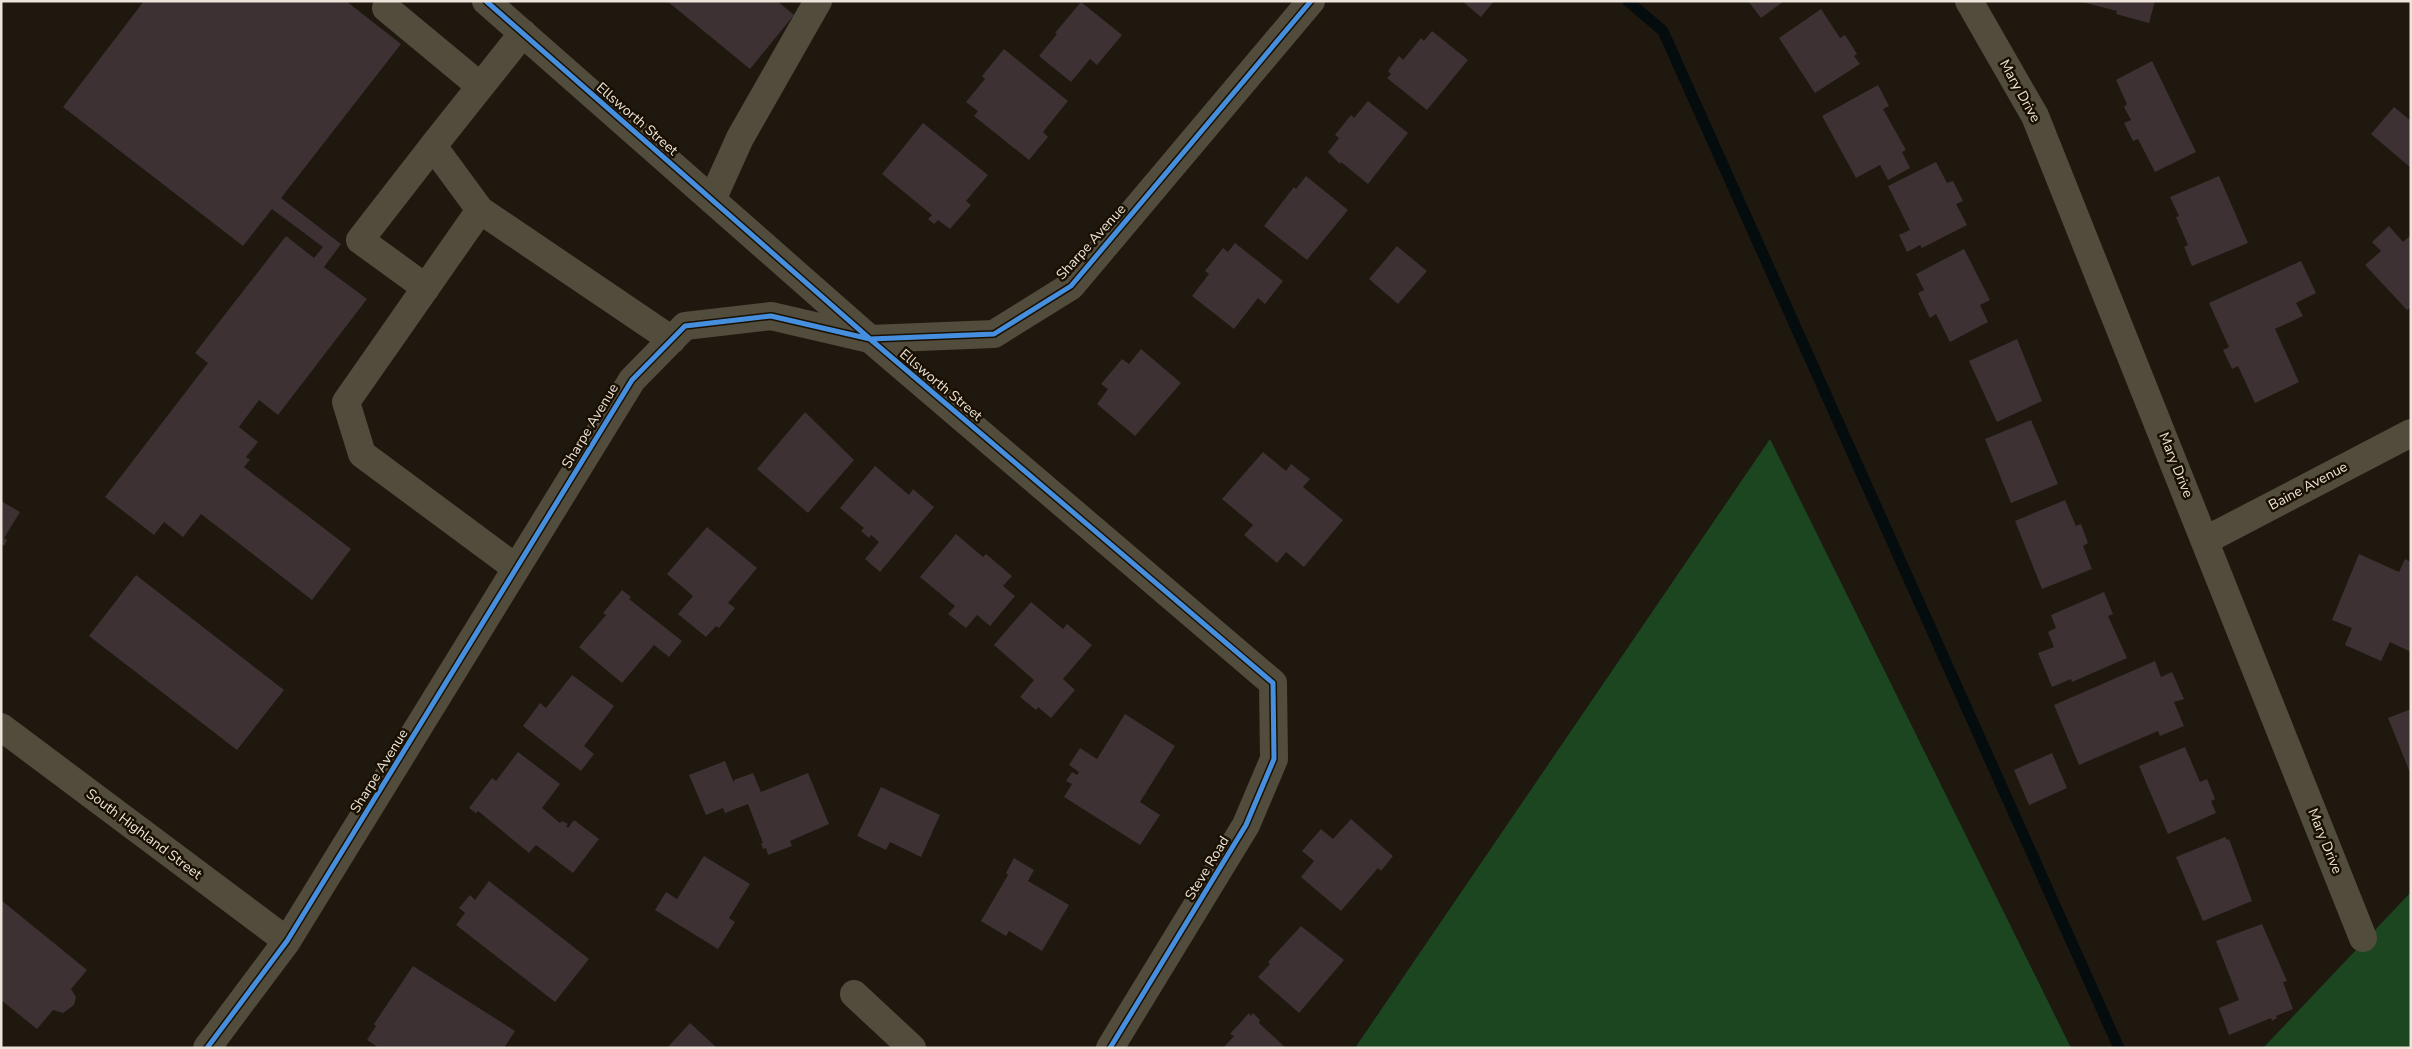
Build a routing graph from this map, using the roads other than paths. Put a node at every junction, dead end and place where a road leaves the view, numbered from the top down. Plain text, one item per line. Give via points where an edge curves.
1 (486, 1) edge
2 (818, 1) edge
3 (1311, 1) edge
4 (1969, 1) edge
5 (386, 8) dead end
6 (522, 33) junction
7 (480, 86) junction
8 (433, 146) junction
9 (712, 200) junction
10 (480, 210) junction
11 (426, 288) junction
12 (870, 339) junction
13 (672, 340) junction
14 (2411, 433) edge
15 (2206, 540) junction
16 (516, 568) junction
17 (1273, 683) joint
18 (1, 728) edge
19 (2363, 938) dead end
20 (287, 941) junction
21 (854, 994) dead end
22 (206, 1048) edge
23 (912, 1048) edge
24 (1110, 1048) edge

1 - 6 street, Ellsworth Street
2 - 9 street via 740,138
3 - 12 street, Sharpe Avenue via 1070,286 994,334
4 - 15 street, Mary Drive via 2036,116
5 - 7 street
6 - 7 street
6 - 9 street, Ellsworth Street
7 - 8 street
8 - 10 street
8 - 11 street via 360,240
9 - 12 street, Ellsworth Street
10 - 11 street
10 - 13 street
11 - 16 street via 346,402 362,454
12 - 13 street, Sharpe Avenue via 771,316 685,326
12 - 17 street, Ellsworth Street
13 - 16 street, Sharpe Avenue via 632,380
14 - 15 street, Baine Avenue
15 - 19 street, Mary Drive
16 - 20 street, Sharpe Avenue
17 - 24 street, Steve Road via 1274,759 1246,825
18 - 20 street, South Highland Street
20 - 22 street, Sharpe Avenue
21 - 23 street

